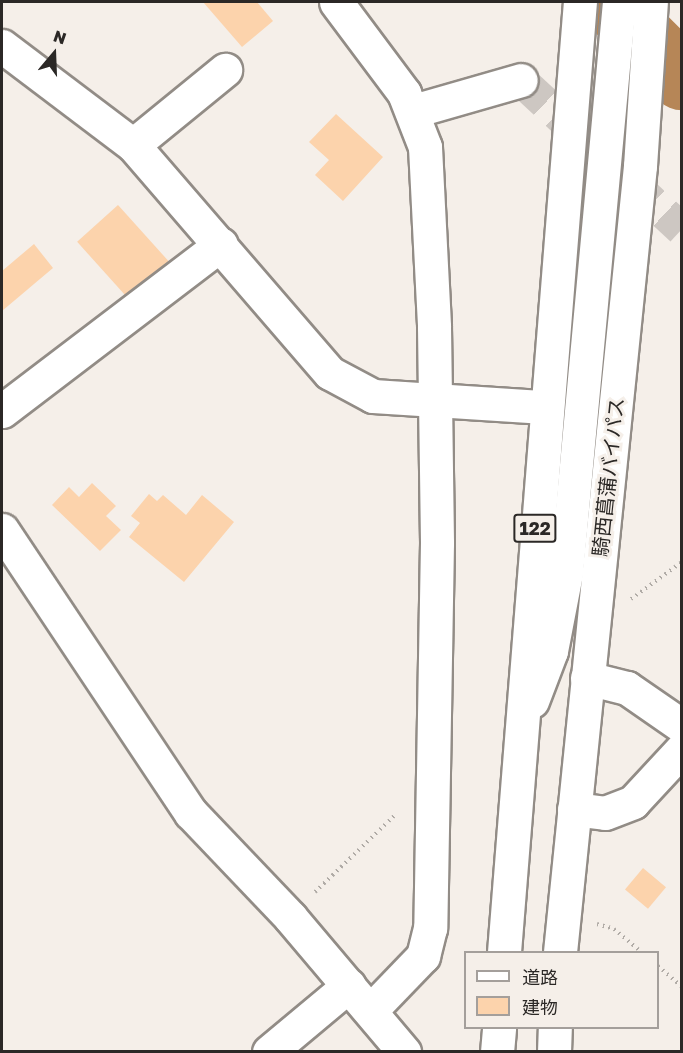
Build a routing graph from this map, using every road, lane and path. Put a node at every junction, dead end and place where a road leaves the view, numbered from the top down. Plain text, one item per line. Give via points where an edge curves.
1 (336, 2) edge
2 (580, 2) edge
3 (620, 2) edge
4 (651, 2) edge
5 (2, 46) edge
6 (225, 70) dead end
7 (521, 80) dead end
8 (413, 111) junction
9 (133, 145) junction
10 (221, 244) junction
11 (434, 402) junction
12 (545, 407) junction
13 (2, 411) edge
14 (2, 530) edge
15 (681, 562) edge
16 (595, 598) junction
17 (587, 678) junction
18 (681, 726) edge
19 (520, 730) junction
20 (681, 749) edge
21 (433, 778) junction
22 (574, 809) junction
23 (563, 916) junction
24 (290, 917) junction
25 (504, 951) edge
26 (560, 951) edge
27 (640, 951) edge
28 (659, 968) edge
29 (349, 985) junction
30 (681, 987) edge
31 (370, 1011) junction
32 (499, 1029) edge
33 (555, 1029) edge
34 (269, 1052) edge
35 (404, 1052) edge
36 (497, 1052) edge
37 (554, 1052) edge

1 - 8 main road
2 - 12 main road, 122
3 - 19 main road via 566,573 551,651
4 - 16 main road, 騎西菖蒲バイパス via 640,166
5 - 9 main road
6 - 9 main road
7 - 8 main road
8 - 11 main road via 426,147
9 - 10 main road
10 - 11 main road via 330,373 373,396
10 - 13 main road
11 - 12 main road
11 - 21 main road
12 - 19 main road, 122
14 - 24 main road via 191,813
15 - 16 path via 631,599
16 - 17 main road, 騎西菖蒲バイパス
17 - 18 main road via 627,688
17 - 22 main road, 騎西菖蒲バイパス
19 - 25 main road, 122
20 - 22 main road via 633,802 605,813
21 - 24 path
21 - 31 main road via 430,928 423,956
22 - 23 main road, 騎西菖蒲バイパス
23 - 26 main road, 騎西菖蒲バイパス
23 - 27 path via 614,929
24 - 29 main road
28 - 30 path
29 - 31 main road
29 - 34 main road
31 - 35 main road
32 - 36 main road
33 - 37 main road

